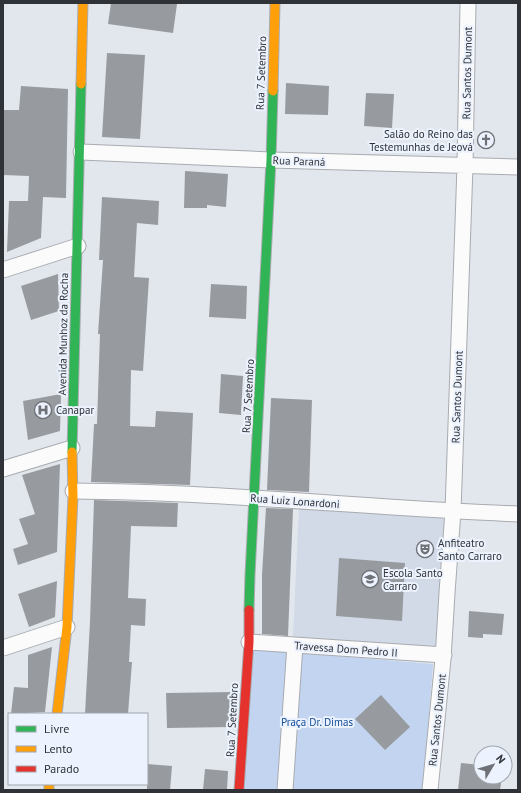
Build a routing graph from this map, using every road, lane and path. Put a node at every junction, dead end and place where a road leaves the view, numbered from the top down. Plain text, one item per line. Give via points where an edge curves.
1 (83, 3) edge
2 (275, 3) edge
3 (468, 3) edge
4 (81, 152) junction
5 (271, 160) junction
6 (465, 166) junction
7 (518, 167) edge
8 (78, 246) junction
9 (3, 270) edge
10 (72, 448) junction
11 (3, 469) edge
12 (73, 491) junction
13 (255, 498) junction
14 (453, 511) junction
15 (518, 514) edge
16 (67, 626) junction
17 (249, 642) junction
18 (295, 645) junction
19 (3, 648) edge
20 (444, 655) junction
21 (57, 713) edge
22 (239, 790) edge
23 (285, 790) edge
24 (430, 790) edge

1 - 4 street, Avenida Munhoz da Rocha
2 - 5 street, Rua 7 Setembro
3 - 6 street, Rua Santos Dumont
4 - 5 street, Rua Paraná
4 - 8 street, Avenida Munhoz da Rocha
5 - 6 street, Rua Paraná
5 - 13 street, Rua 7 Setembro
6 - 7 street, Rua Paraná
6 - 14 street, Rua Santos Dumont
8 - 9 street
8 - 10 street, Avenida Munhoz da Rocha
10 - 11 street
10 - 12 street, Avenida Munhoz da Rocha
12 - 13 street, Rua Luiz Lonardoni
12 - 16 street, Avenida Munhoz da Rocha
13 - 14 street, Rua Luiz Lonardoni
13 - 17 street, Rua 7 Setembro
14 - 15 street, Rua Luiz Lonardoni
14 - 20 street, Rua Santos Dumont
16 - 19 street
16 - 21 street, Avenida Munhoz da Rocha
17 - 18 street, Travessa Dom Pedro II
17 - 22 street, Rua 7 Setembro
18 - 20 street, Travessa Dom Pedro II
18 - 23 street
20 - 24 street, Rua Santos Dumont

